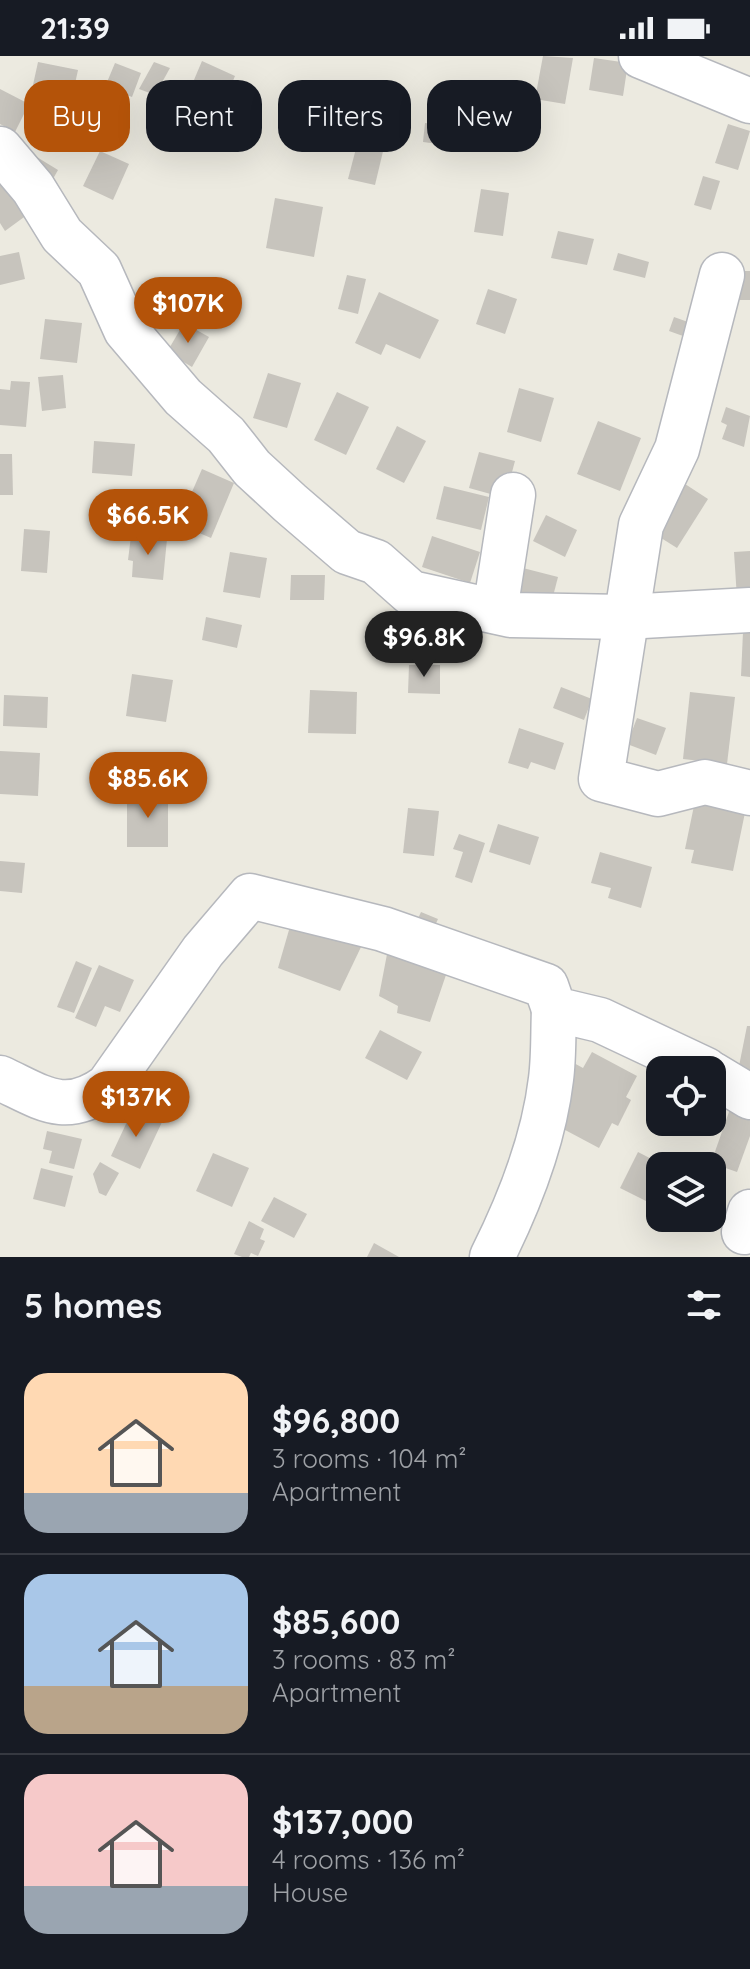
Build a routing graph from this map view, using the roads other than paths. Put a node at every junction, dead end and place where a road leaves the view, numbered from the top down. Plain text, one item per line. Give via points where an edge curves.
1 (641, 56) edge
2 (750, 101) edge
3 (0, 149) edge
4 (722, 275) dead end
5 (513, 495) dead end
6 (750, 610) edge
7 (495, 611) junction
8 (625, 617) junction
9 (750, 793) edge
10 (554, 1009) junction
11 (676, 1056) edge
12 (0, 1078) edge
13 (726, 1082) edge
14 (750, 1097) edge
15 (492, 1257) edge

1 - 2 street
3 - 7 street via 62,235 99,270 126,330 149,361 271,486 347,552 376,562 411,593
4 - 8 street via 677,449 641,525
5 - 7 street
6 - 8 street
7 - 8 street
8 - 9 street via 601,779 658,794 705,782
10 - 11 street via 600,1020
10 - 12 street via 546,986 383,929 250,896 203,951 108,1086 90,1100 66,1106
10 - 15 street via 551,1080 537,1143
13 - 14 street

